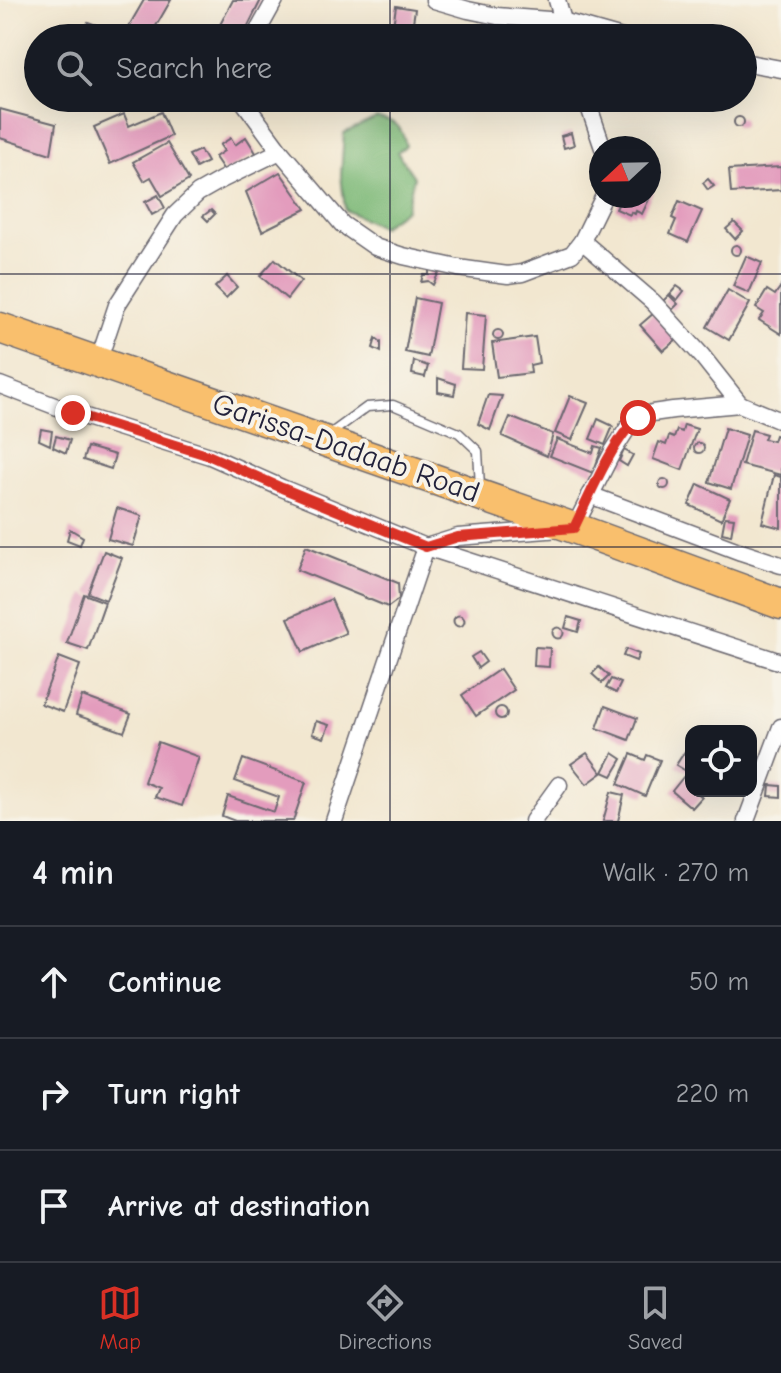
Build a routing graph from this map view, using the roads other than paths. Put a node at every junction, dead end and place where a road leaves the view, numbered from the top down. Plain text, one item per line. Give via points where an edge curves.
1 (275, 0) edge
2 (434, 0) edge
3 (557, 0) edge
4 (562, 21) junction
5 (262, 24) edge
6 (563, 24) edge
7 (573, 24) edge
8 (757, 65) edge
9 (781, 69) edge
10 (251, 112) edge
11 (591, 112) edge
12 (599, 136) edge
13 (280, 151) junction
14 (598, 208) edge
15 (582, 241) junction
16 (0, 328) edge
17 (98, 362) junction
18 (0, 385) edge
19 (740, 404) junction
20 (781, 421) edge
21 (321, 440) junction
22 (480, 495) junction
23 (590, 495) junction
24 (574, 528) junction
25 (426, 547) junction
26 (781, 565) edge
27 (781, 604) edge
28 (781, 662) edge
29 (781, 727) edge
30 (559, 785) dead end
31 (334, 821) edge
32 (533, 821) edge
33 (746, 821) edge

1 - 5 street
2 - 4 street via 497,16
3 - 4 street
4 - 6 street
4 - 7 street
8 - 9 street
10 - 13 street
11 - 12 street
13 - 15 street via 342,224 375,247 403,256 508,275 572,254
13 - 17 street via 198,193 175,215 117,305
14 - 15 street
15 - 19 street via 653,302
16 - 17 highway, Garissa-Dadaab Road
17 - 21 highway, Garissa-Dadaab Road
18 - 25 street via 210,456
19 - 20 street
19 - 23 street via 638,418 622,436
21 - 22 highway, Garissa-Dadaab Road
21 - 22 lane via 367,407 393,405 459,433 478,451
22 - 24 highway, Garissa-Dadaab Road
23 - 24 street
23 - 26 street
24 - 25 street via 458,537
24 - 27 highway, Garissa-Dadaab Road
25 - 28 street
25 - 31 street
29 - 33 street
30 - 32 street

